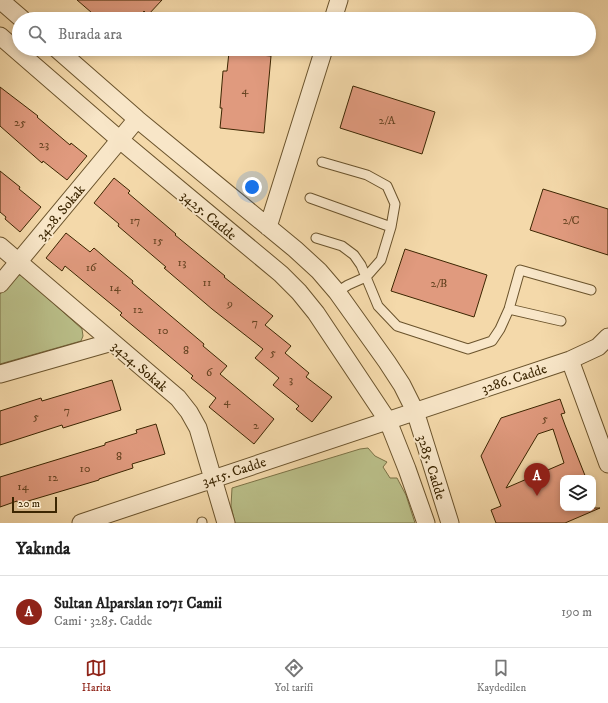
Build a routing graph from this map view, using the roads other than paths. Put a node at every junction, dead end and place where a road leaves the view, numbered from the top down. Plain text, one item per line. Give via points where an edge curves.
1 (0, 0) edge
2 (339, 0) edge
3 (14, 12) edge
4 (335, 12) edge
5 (0, 36) edge
6 (12, 46) edge
7 (23, 56) edge
8 (65, 56) edge
9 (322, 56) edge
10 (137, 119) junction
11 (120, 140) junction
12 (322, 162) dead end
13 (310, 198) dead end
14 (268, 227) junction
15 (391, 227) junction
16 (316, 238) dead end
17 (0, 246) edge
18 (19, 262) junction
19 (366, 277) junction
20 (0, 284) edge
21 (591, 290) dead end
22 (337, 292) junction
23 (509, 309) junction
24 (561, 322) dead end
25 (608, 337) edge
26 (112, 342) junction
27 (570, 360) junction
28 (0, 374) edge
29 (415, 412) junction
30 (388, 421) junction
31 (608, 464) edge
32 (214, 478) junction
33 (81, 523) edge
34 (226, 523) edge
35 (426, 523) edge
36 (450, 523) edge

1 - 3 street
2 - 4 street
5 - 6 street, 3425. Cadde
7 - 11 street, 3425. Cadde
8 - 10 street, 3425. Cadde
9 - 14 street
10 - 11 street, 3428. Sokak
10 - 14 street, 3425. Cadde
11 - 18 street, 3428. Sokak
11 - 30 street, 3425. Cadde via 281,274 299,292 331,334
12 - 15 lane via 367,175 387,186 395,204
13 - 15 lane
14 - 22 street, 3425. Cadde via 319,271
15 - 19 lane via 381,260
16 - 19 lane via 342,246 354,255
17 - 18 street, 3424. Sokak
18 - 20 street, 3428. Sokak
18 - 26 street, 3424. Sokak
19 - 22 lane
19 - 23 lane via 378,306 397,326 468,349 492,341
21 - 23 lane via 520,270
22 - 29 street, 3425. Cadde via 388,362
23 - 24 lane
25 - 27 street, 3286. Cadde via 598,347
26 - 28 street
26 - 32 street, 3424. Sokak via 178,398 189,412 198,428
27 - 29 street, 3286. Cadde
27 - 31 street
29 - 30 street, 3286. Cadde
29 - 36 street, 3285. Cadde
30 - 32 street, 3415. Cadde
30 - 35 street, 3285. Cadde
32 - 33 street, 3415. Cadde
32 - 34 street, 3424. Sokak

